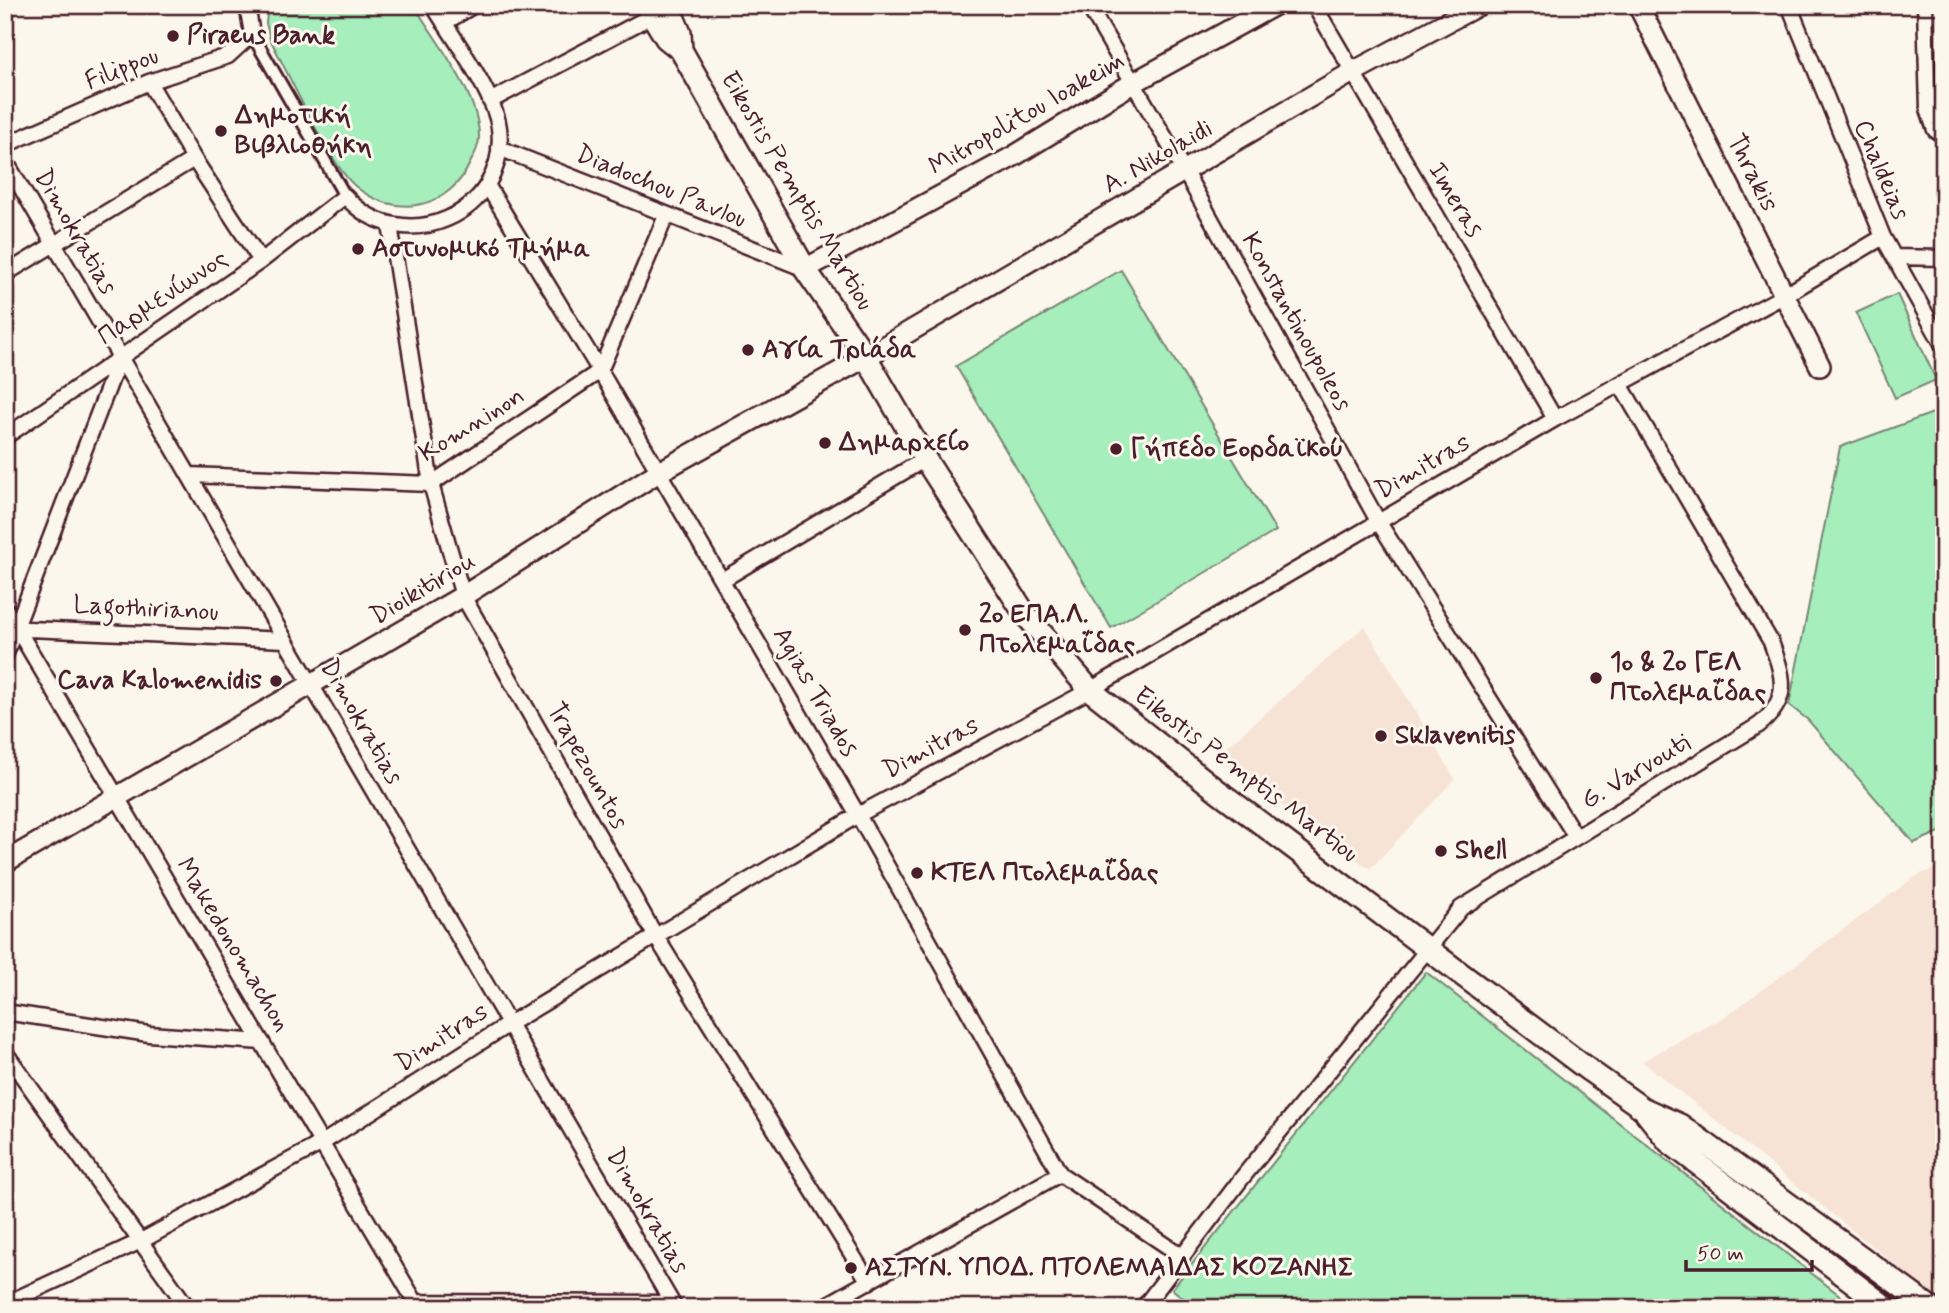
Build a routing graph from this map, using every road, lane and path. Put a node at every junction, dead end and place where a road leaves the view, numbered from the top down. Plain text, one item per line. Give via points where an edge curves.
1 (247, 5) edge
2 (433, 5) edge
3 (474, 5) edge
4 (1088, 5) edge
5 (1275, 5) edge
6 (1314, 5) edge
7 (1479, 5) edge
8 (1637, 5) edge
9 (1788, 5) edge
10 (1925, 5) edge
11 (662, 8) edge
12 (444, 23) junction
13 (252, 34) junction
14 (1351, 73) junction
15 (149, 82) junction
16 (1133, 83) junction
17 (490, 101) junction
18 (1944, 136) edge
19 (5, 145) edge
20 (499, 148) junction
21 (194, 159) junction
22 (5, 160) edge
23 (1185, 172) junction
24 (487, 185) junction
25 (345, 196) junction
26 (666, 216) junction
27 (390, 225) junction
28 (1883, 237) junction
29 (54, 244) junction
30 (1894, 257) junction
31 (1944, 258) edge
32 (261, 261) junction
33 (804, 269) junction
34 (5, 274) edge
35 (1785, 295) junction
36 (1944, 346) edge
37 (120, 357) junction
38 (866, 357) junction
39 (1820, 366) dead end
40 (600, 371) junction
41 (1620, 384) junction
42 (1555, 419) junction
43 (5, 437) edge
44 (925, 459) junction
45 (657, 473) junction
46 (189, 475) junction
47 (431, 484) junction
48 (1378, 521) junction
49 (722, 580) junction
50 (463, 596) junction
51 (5, 608) edge
52 (11, 628) edge
53 (285, 640) junction
54 (5, 656) edge
55 (312, 686) junction
56 (1090, 690) junction
57 (118, 799) junction
58 (858, 815) junction
59 (1576, 837) junction
60 (5, 862) edge
61 (654, 935) junction
62 (1427, 946) junction
63 (5, 1012) edge
64 (509, 1024) junction
65 (262, 1042) junction
66 (5, 1052) edge
67 (1642, 1108) junction
68 (322, 1143) junction
69 (1060, 1174) junction
70 (141, 1241) junction
71 (1182, 1256) junction
72 (869, 1282) junction
73 (5, 1304) edge
74 (417, 1305) edge
75 (674, 1305) edge
76 (188, 1308) edge
77 (821, 1308) edge
78 (1143, 1308) edge
79 (1887, 1308) edge
80 (1931, 1308) edge

1 - 13 street
2 - 12 street
3 - 12 street
4 - 16 street, Konstantinoupoleos
5 - 16 street, Mitropolitou Ioakeim
6 - 14 street, Imeras
7 - 14 street, A. Nikolaidi
8 - 35 street, Thrakis
9 - 28 street, Chaldeias
10 - 18 street via 1928,109 1935,130
11 - 17 street
11 - 33 main road, Eikostis Pemptis Martiou via 666,38 681,50
12 - 17 street
13 - 15 street, Filippou via 228,56
13 - 25 street
14 - 23 street, A. Nikolaidi
14 - 42 street, Imeras
15 - 19 street, Filippou
15 - 21 street
16 - 23 street, Konstantinoupoleos
16 - 33 street, Mitropolitou Ioakeim via 1014,156
17 - 20 street via 499,128
20 - 24 street
20 - 26 street, Diadochou Pavlou
21 - 29 street
21 - 32 street
22 - 29 street, Dimokratias
23 - 38 street, A. Nikolaidi
23 - 48 street, Konstantinoupoleos
24 - 27 street via 470,206 446,221 418,228
24 - 40 street, Agias Triados
25 - 27 street via 362,212
25 - 32 street, Παρμενίωνος
26 - 33 street, Diadochou Pavlou
26 - 40 street
27 - 47 street, Trapezountos
28 - 30 street, Chaldeias
28 - 35 street, Dimitras
29 - 34 street
29 - 37 street, Dimokratias
30 - 31 street
30 - 36 street, Chaldeias
32 - 37 street, Παρμενίωνος
33 - 38 main road, Eikostis Pemptis Martiou
35 - 39 street, Thrakis
35 - 41 street, Dimitras
37 - 43 street, Παρμενίωνος
37 - 46 street, Dimokratias
37 - 52 street
38 - 44 main road, Eikostis Pemptis Martiou
38 - 45 street, Dioikitiriou
40 - 45 street, Agias Triados
40 - 47 street, Komninon
41 - 42 street, Dimitras
41 - 59 street, G. Varvouti via 1772,642 1781,668 1782,693 1776,711 1759,725
42 - 48 street, Dimitras
44 - 49 street
44 - 56 main road, Eikostis Pemptis Martiou via 1025,614
45 - 49 street, Agias Triados
45 - 50 street, Dioikitiriou
46 - 47 street, Komninon
46 - 53 street, Dimokratias
47 - 50 street, Trapezountos
48 - 56 street, Dimitras
48 - 59 street, Konstantinoupoleos
49 - 58 street, Agias Triados
50 - 55 street, Dioikitiriou
50 - 61 street, Trapezountos
51 - 52 street, Makedonomachon
52 - 53 street, Lagothirianou
52 - 54 street
52 - 57 street, Makedonomachon
53 - 55 street, Dimokratias
55 - 57 street, Dioikitiriou
55 - 64 street, Dimokratias
56 - 58 street, Dimitras
56 - 62 main road, Eikostis Pemptis Martiou
57 - 60 street, Dioikitiriou
57 - 65 street, Makedonomachon
58 - 61 street, Dimitras
58 - 69 street, Agias Triados
59 - 62 street, G. Varvouti via 1461,908
61 - 64 street, Dimitras
61 - 72 street, Trapezountos
62 - 67 main road, Eikostis Pemptis Martiou
62 - 71 street, G. Varvouti
63 - 65 street via 149,1034
64 - 68 street, Dimitras
64 - 75 street, Dimokratias
65 - 68 street, Makedonomachon
66 - 70 street
67 - 79 main road via 1669,1142
67 - 80 main road via 1680,1125
68 - 70 street, Dimitras
68 - 74 street, Makedonomachon
69 - 71 street, Agias Triados
69 - 72 street
70 - 73 street, Dimitras
70 - 76 street
71 - 78 street, G. Varvouti
72 - 77 street
74 - 75 street

